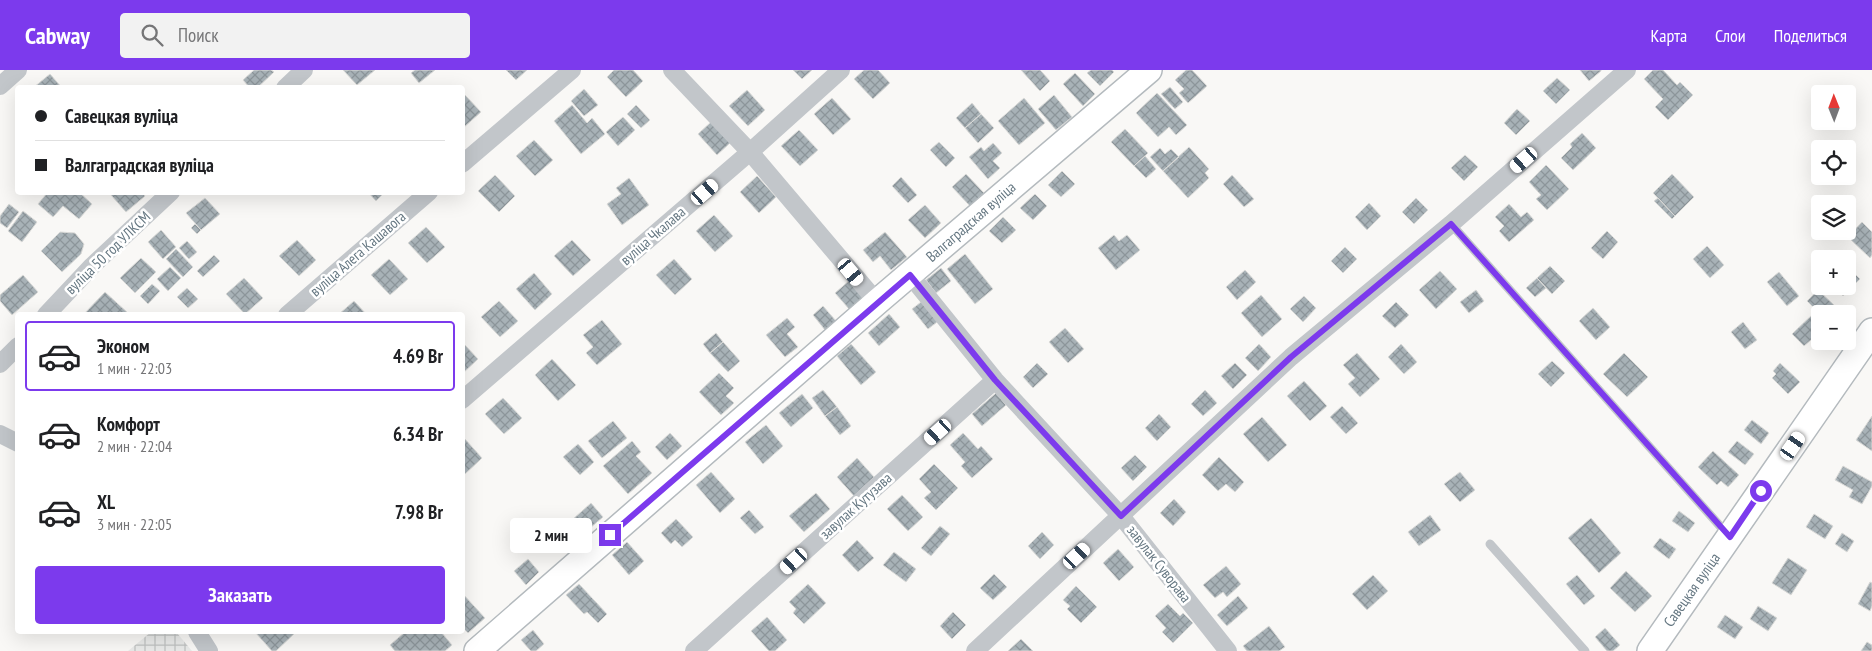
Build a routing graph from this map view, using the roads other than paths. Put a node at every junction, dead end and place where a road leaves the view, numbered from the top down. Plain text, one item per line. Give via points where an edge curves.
1 (18, 70) edge
2 (304, 70) edge
3 (572, 70) edge
4 (672, 70) edge
5 (841, 70) edge
6 (1149, 70) edge
7 (1627, 70) edge
8 (288, 85) edge
9 (0, 86) edge
10 (750, 152) junction
11 (465, 161) edge
12 (168, 195) edge
13 (427, 195) edge
14 (1451, 224) junction
15 (910, 275) junction
16 (876, 302) junction
17 (49, 312) edge
18 (290, 312) edge
19 (1872, 331) edge
20 (15, 349) edge
21 (0, 364) edge
22 (995, 380) junction
23 (465, 397) edge
24 (0, 434) edge
25 (15, 442) edge
26 (1121, 516) junction
27 (1730, 537) junction
28 (1490, 544) dead end
29 (198, 634) edge
30 (1652, 650) edge
31 (209, 651) edge
32 (477, 651) edge
33 (694, 651) edge
34 (975, 651) edge
35 (1228, 651) edge
36 (1585, 651) edge

1 - 9 street
2 - 8 street
3 - 11 street
4 - 10 street
5 - 10 street, вуліца Чкалава
6 - 15 street, Валгаградская вуліца
7 - 14 street
10 - 16 street
10 - 23 street, вуліца Чкалава
12 - 17 street, вуліца 50 год УЛКСМ via 92,266
13 - 18 street, вуліца Алега Кашавога
14 - 26 street via 1291,357
14 - 27 lane
15 - 16 street, Валгаградская вуліца
15 - 22 street, завулак Суворава
16 - 32 street, Валгаградская вуліца
19 - 27 street, Савецкая вуліца
20 - 21 street
22 - 26 street, завулак Суворава
22 - 33 street, завулак Кутузава
24 - 25 street
26 - 34 street
26 - 35 street, завулак Суворава
27 - 30 street, Савецкая вуліца
28 - 36 lane
29 - 31 street

